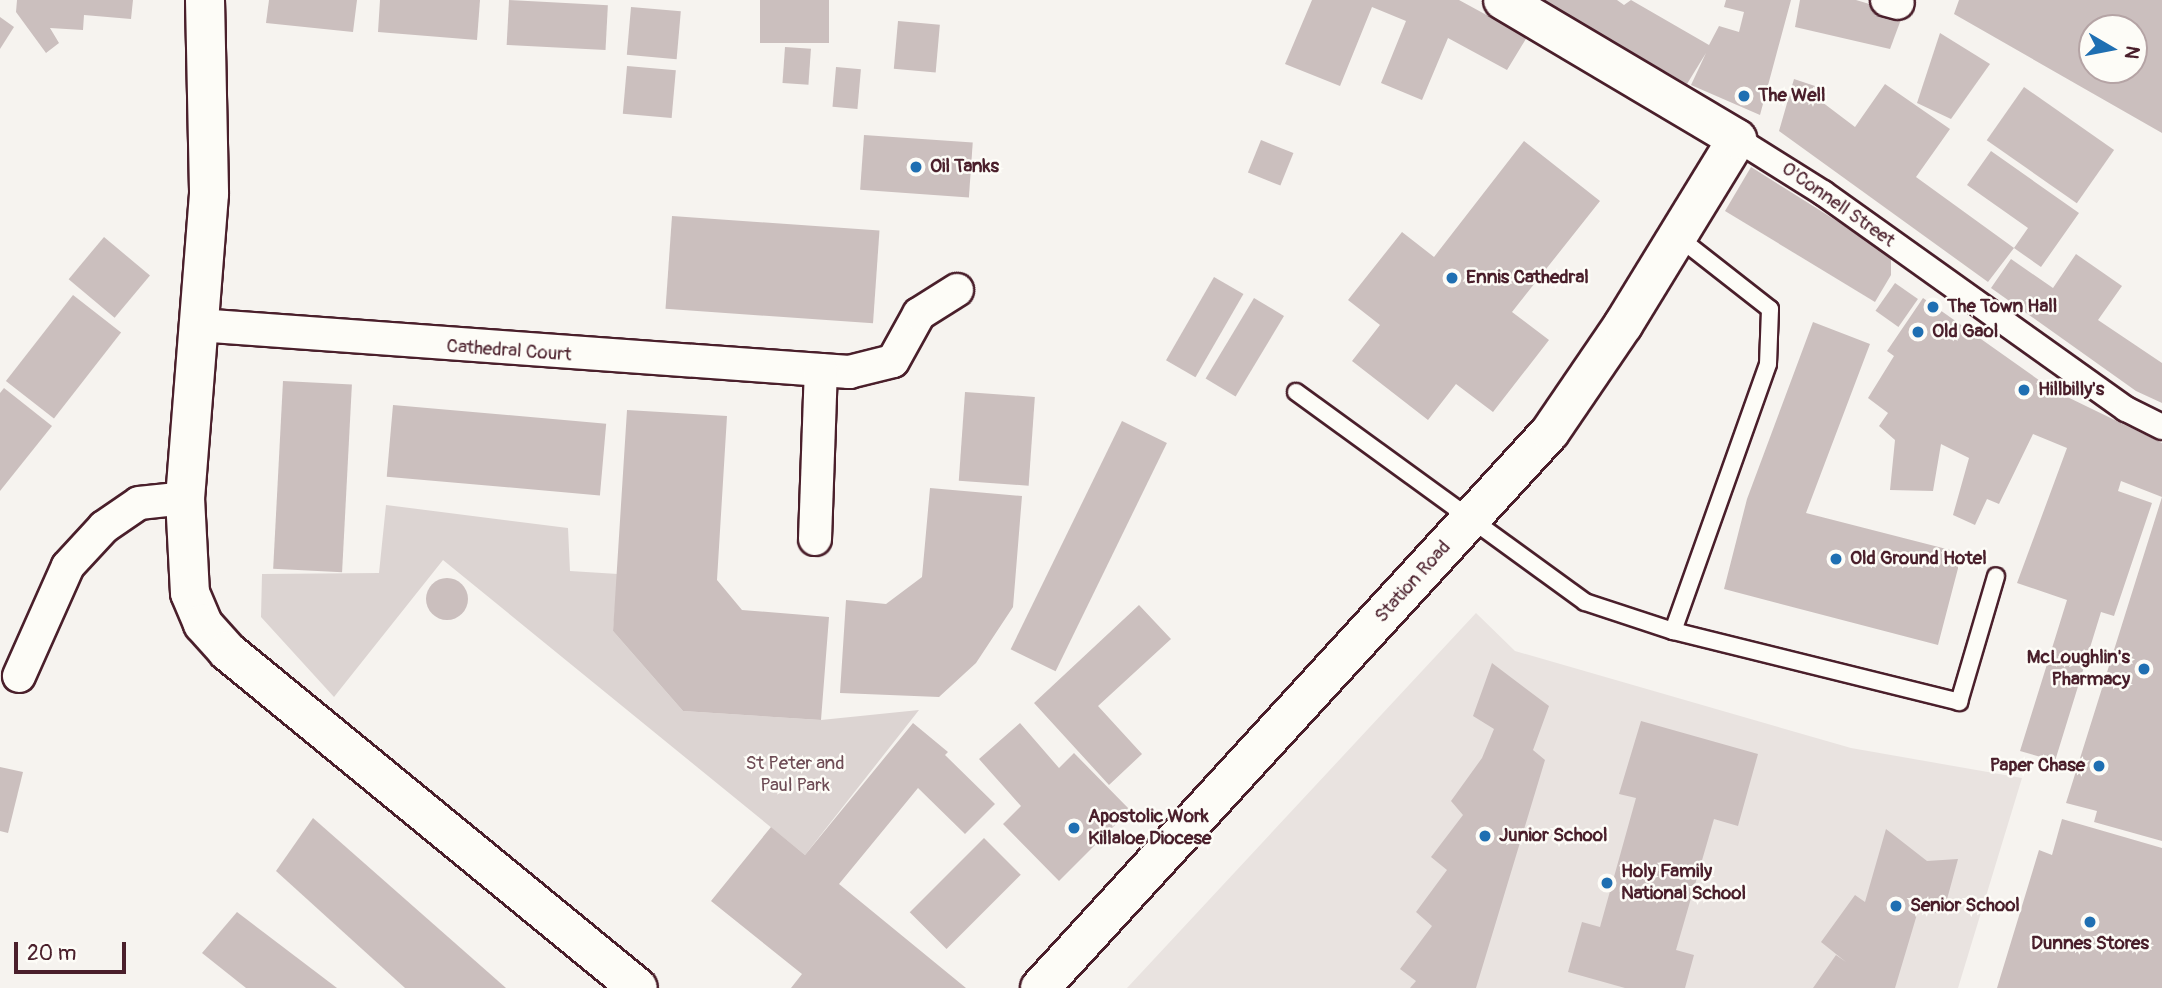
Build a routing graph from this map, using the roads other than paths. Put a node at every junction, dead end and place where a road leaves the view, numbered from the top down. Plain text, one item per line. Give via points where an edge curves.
1 (205, 0) edge
2 (1503, 0) edge
3 (1737, 139) junction
4 (1676, 236) junction
5 (957, 290) dead end
6 (198, 325) junction
7 (821, 370) junction
8 (1296, 392) dead end
9 (2162, 427) edge
10 (185, 498) junction
11 (1468, 519) junction
12 (815, 539) dead end
13 (1996, 576) dead end
14 (1673, 631) junction
15 (19, 676) dead end
16 (638, 988) edge
17 (1040, 988) edge

1 - 6 main road via 209,194
2 - 3 main road, O'Connell Street
3 - 4 main road, Station Road
3 - 9 street, O'Connell Street via 1823,193 2126,409
4 - 11 main road, Station Road via 1549,432
4 - 14 lane via 1770,309 1768,364
5 - 7 street, Cathedral Court via 919,314 893,361 849,372
6 - 7 street, Cathedral Court
6 - 10 main road
7 - 12 street
8 - 11 lane
10 - 15 street via 139,503 104,527 68,566
10 - 16 main road via 190,593 203,624 228,651
11 - 14 lane via 1586,601
11 - 17 main road, Station Road
13 - 14 lane via 1959,702

